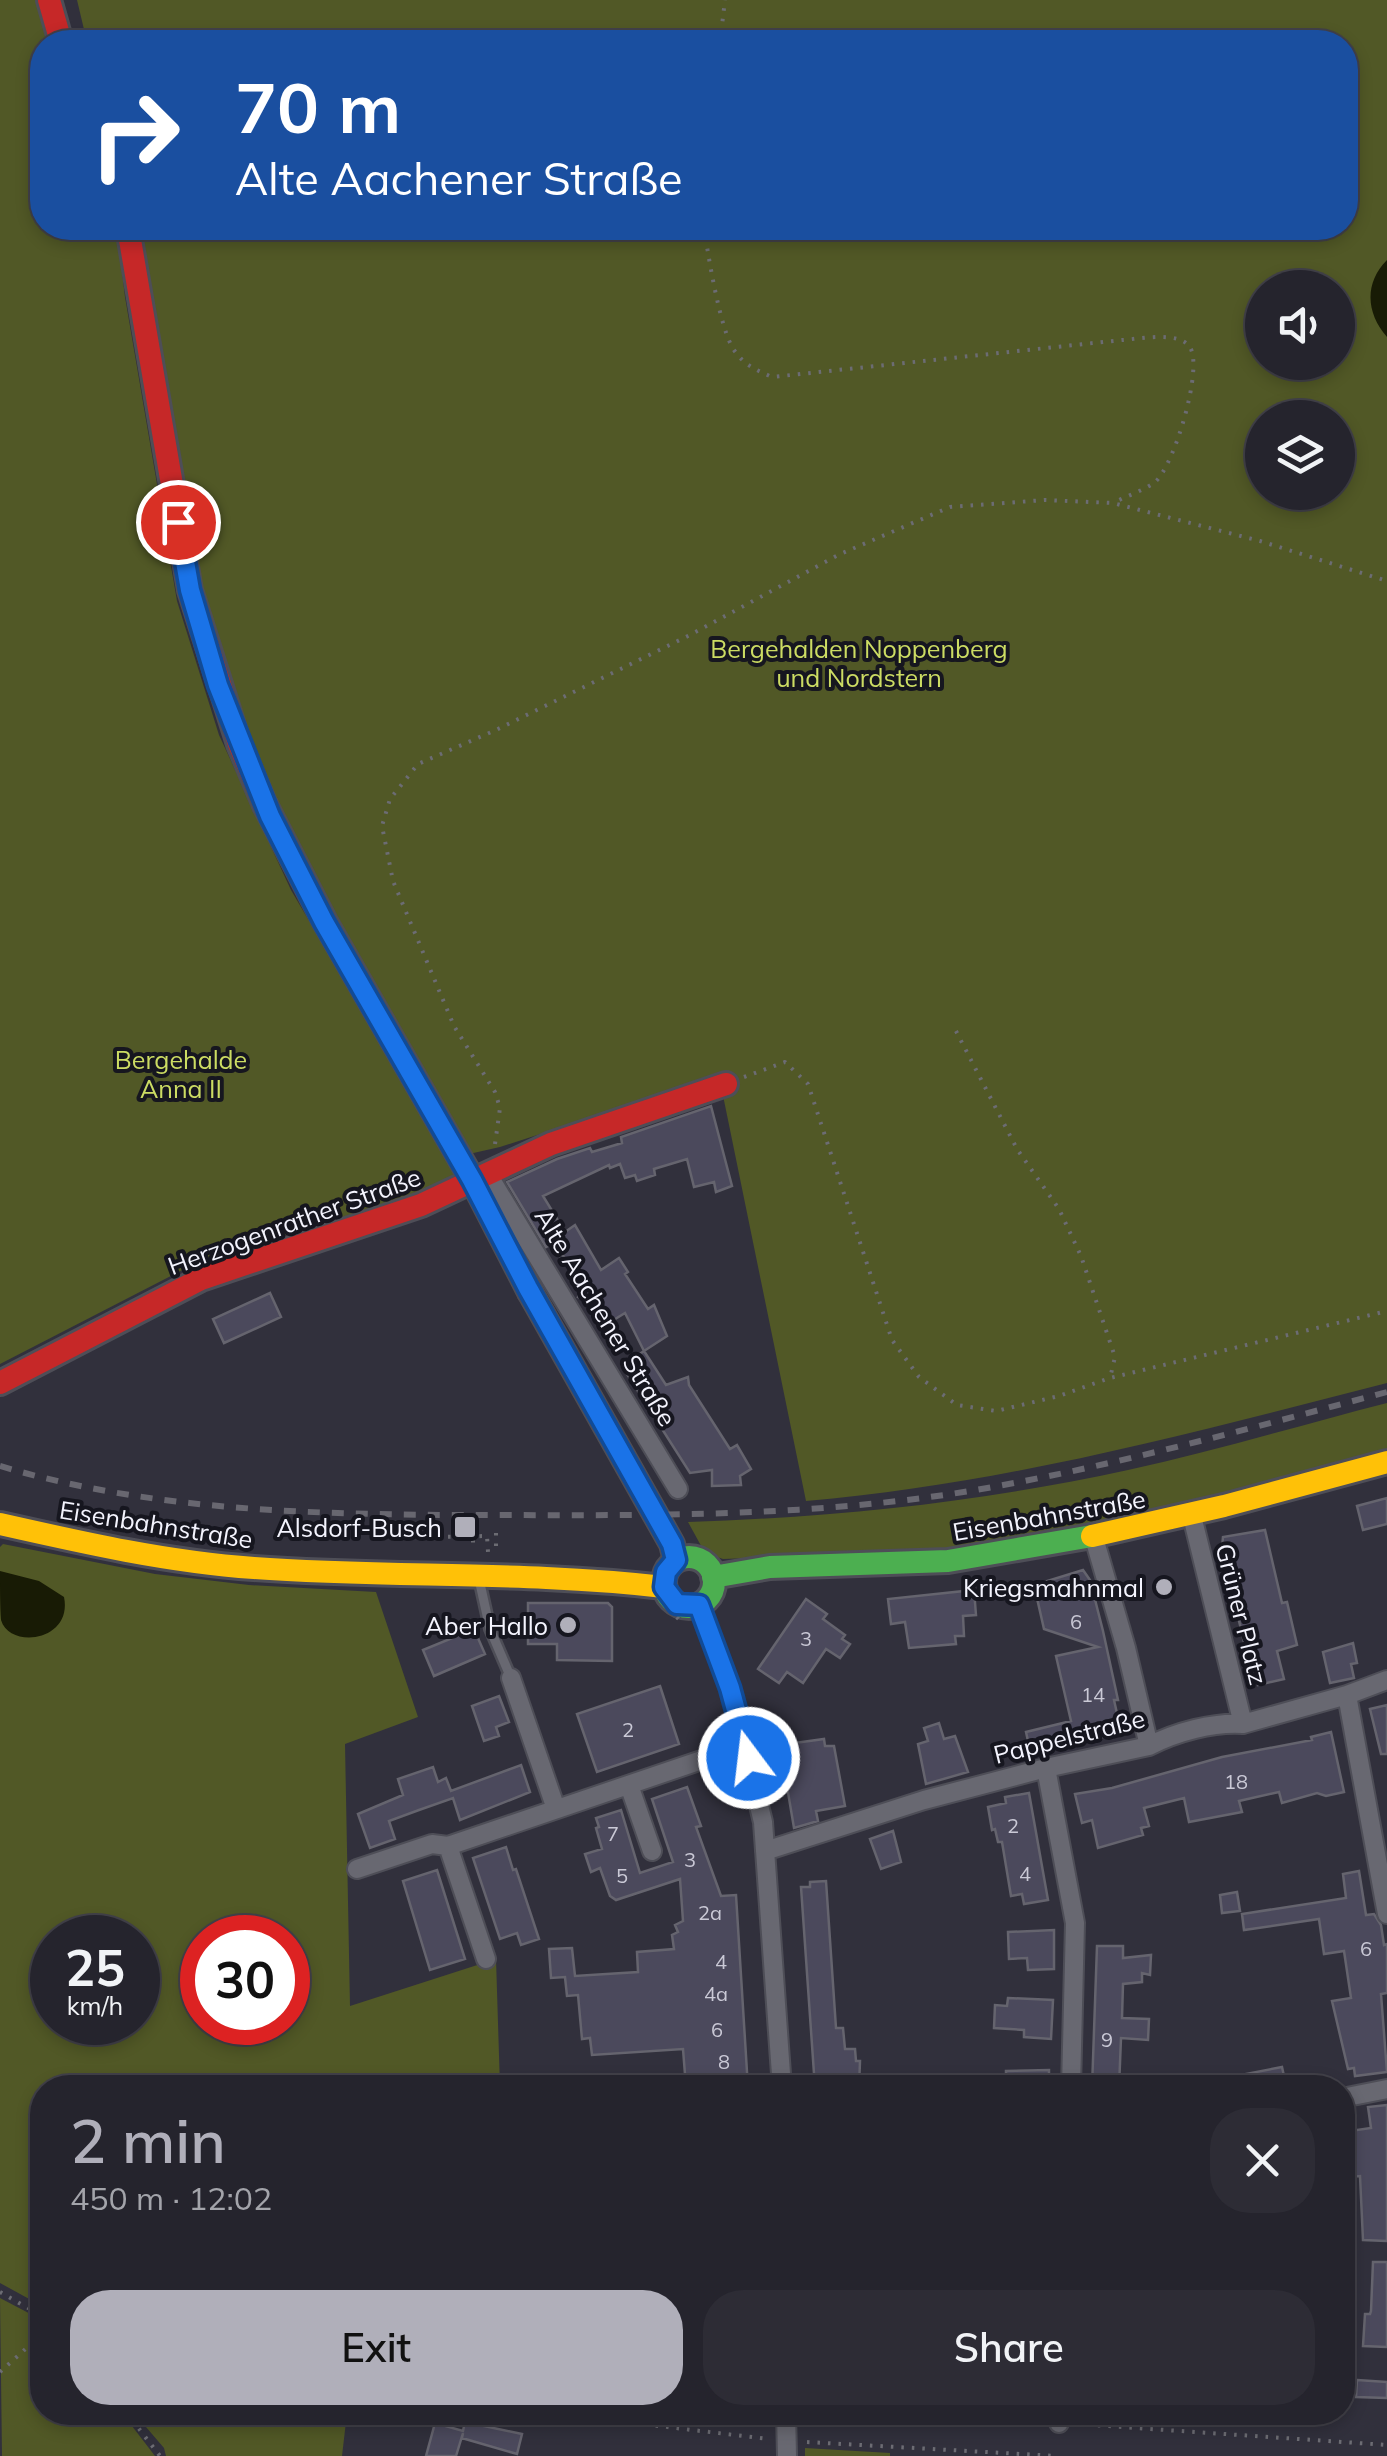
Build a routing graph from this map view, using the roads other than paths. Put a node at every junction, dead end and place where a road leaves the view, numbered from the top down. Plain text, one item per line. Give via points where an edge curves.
1 (49, 0) edge
2 (58, 30) edge
3 (130, 240) edge
4 (726, 1084) road end
5 (480, 1177) junction
6 (0, 1383) edge
7 (1387, 1462) edge
8 (678, 1489) dead end
9 (1192, 1516) junction
10 (0, 1524) edge
11 (1094, 1538) junction
12 (676, 1560) junction
13 (488, 1567) junction
14 (713, 1577) junction
15 (664, 1587) junction
16 (699, 1605) junction
17 (511, 1678) joint
18 (1387, 1680) edge
19 (1347, 1695) junction
20 (1243, 1724) junction
21 (746, 1745) junction
22 (1148, 1746) junction
23 (1046, 1768) junction
24 (629, 1784) junction
25 (556, 1809) junction
26 (448, 1846) junction
27 (652, 1851) dead end
28 (766, 1851) junction
29 (357, 1870) dead end
30 (1387, 1914) edge
31 (486, 1959) dead end
32 (781, 2075) edge
33 (1071, 2075) edge
34 (1387, 2089) edge
35 (1355, 2095) edge

1 - 2 street
3 - 5 street, Alte Aachener Straße via 190,590 239,744 324,922
4 - 5 street, Herzogenrather Straße via 608,1122
5 - 6 street, Herzogenrather Straße via 421,1205 201,1279
5 - 8 street, Alte Aachener Straße
5 - 12 street, Alte Aachener Straße via 528,1288
7 - 9 street, Eisenbahnstraße
9 - 11 street, Eisenbahnstraße
9 - 20 street, Grüner Platz
10 - 13 street, Eisenbahnstraße via 120,1552 210,1564 311,1572
11 - 14 street, Eisenbahnstraße via 927,1564
11 - 22 street
12 - 14 street via 699,1559
12 - 15 street
13 - 15 street, Eisenbahnstraße
13 - 17 lane via 479,1589
14 - 16 street via 711,1593
15 - 16 street via 677,1604
16 - 21 street
17 - 25 street
18 - 19 street, Pappelstraße
19 - 20 street, Pappelstraße
19 - 30 street
20 - 22 street, Pappelstraße
21 - 24 street
21 - 28 street
22 - 23 street, Pappelstraße
23 - 28 street, Pappelstraße
23 - 33 street via 1075,1923
24 - 25 street
24 - 27 street
25 - 26 street
26 - 29 street via 432,1844
26 - 31 street
28 - 32 street
34 - 35 street

